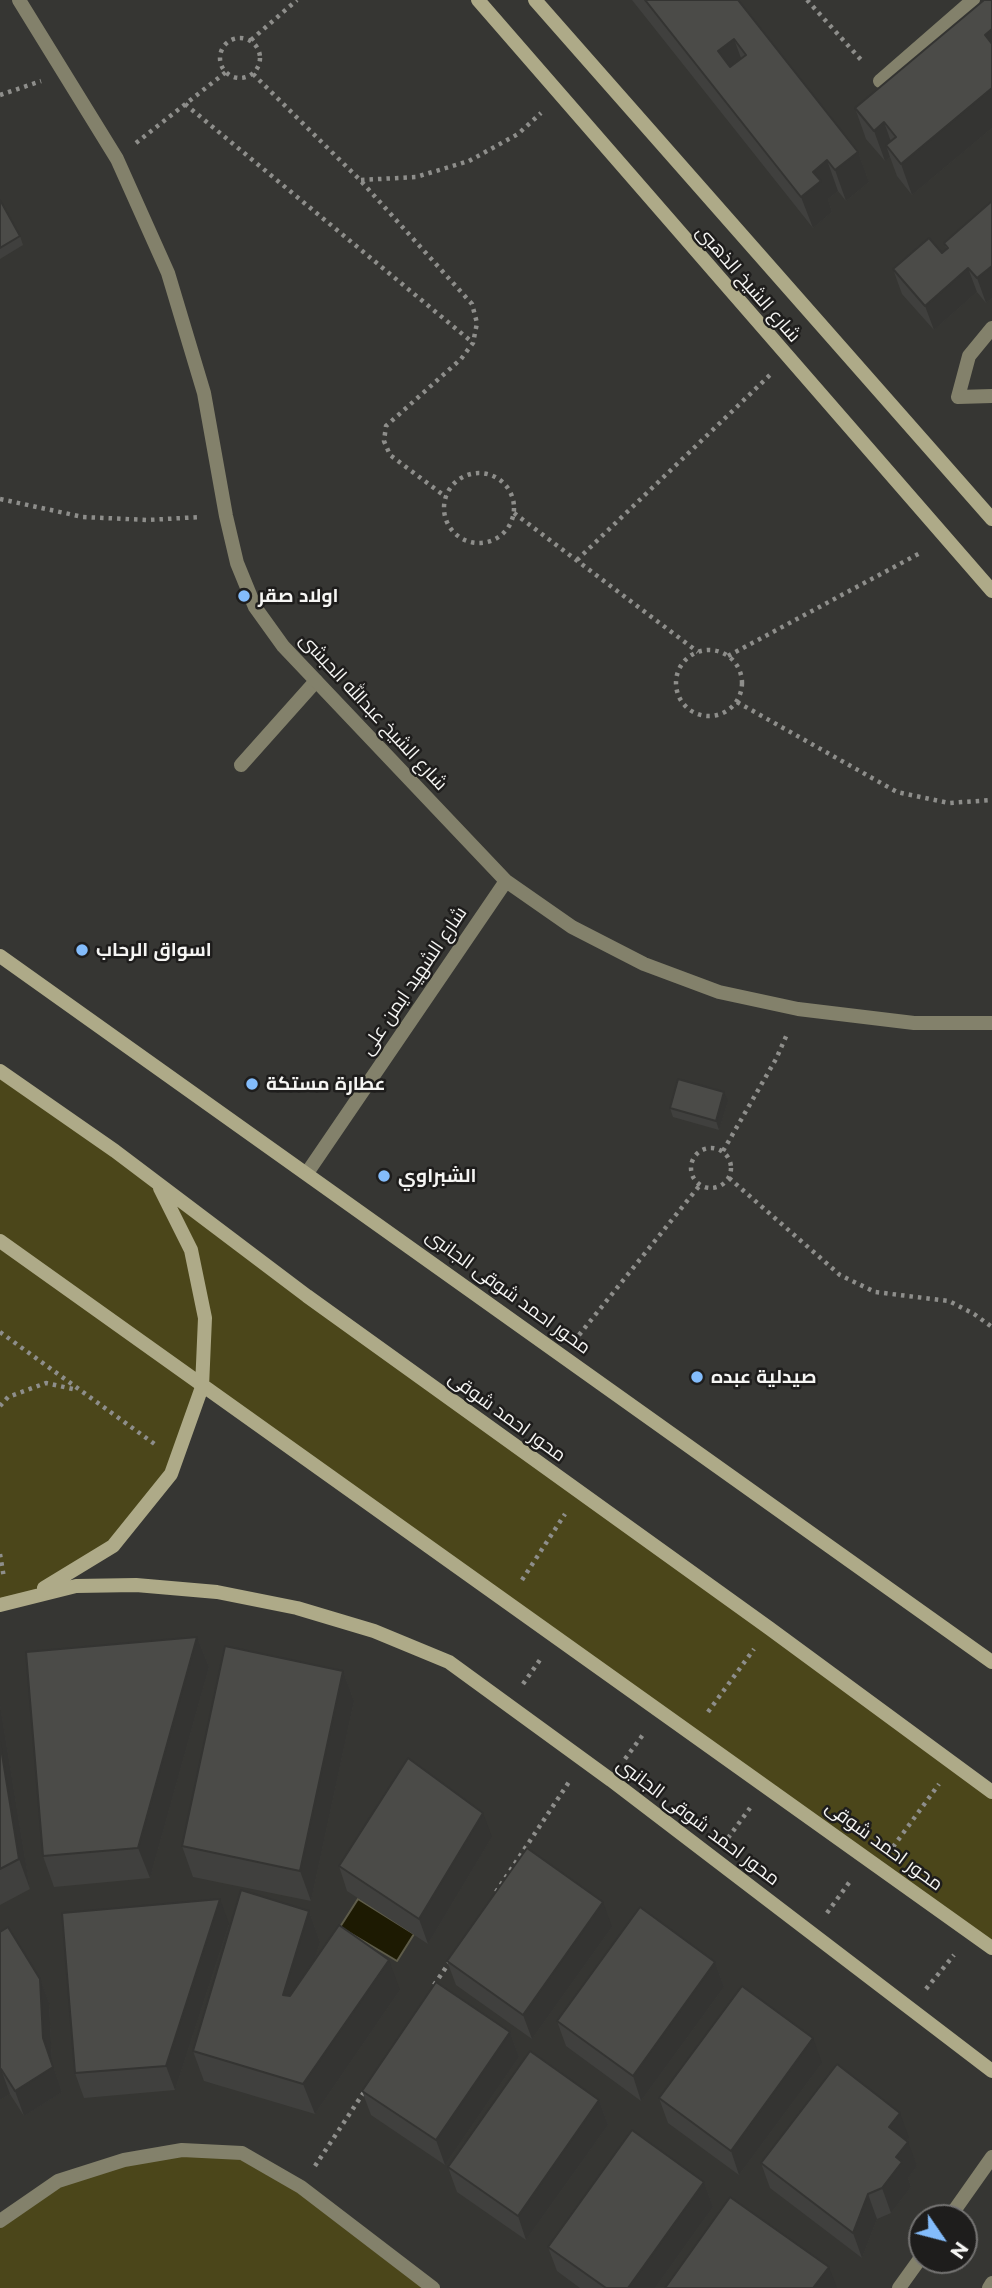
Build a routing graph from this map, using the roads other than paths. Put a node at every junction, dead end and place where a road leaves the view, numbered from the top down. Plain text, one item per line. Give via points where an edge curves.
1 (19, 0) edge
2 (478, 0) edge
3 (536, 0) edge
4 (974, 0) edge
5 (880, 81) road end
6 (992, 328) edge
7 (992, 396) edge
8 (992, 519) edge
9 (992, 591) edge
10 (316, 681) junction
11 (241, 765) dead end
12 (506, 881) junction
13 (0, 956) edge
14 (992, 1023) edge
15 (0, 1071) edge
16 (0, 1084) edge
17 (42, 1101) junction
18 (115, 1151) junction
19 (307, 1173) junction
20 (0, 1241) edge
21 (202, 1387) junction
22 (34, 1594) junction
23 (0, 1605) edge
24 (992, 1662) edge
25 (992, 1792) edge
26 (992, 1948) edge
27 (992, 2070) edge
28 (992, 2157) edge
29 (959, 2204) edge
30 (0, 2221) edge
31 (992, 2283) edge
32 (433, 2288) edge
33 (989, 2288) edge

1 - 10 street, شارع الشيخ عبدالله الحبشى via 117,159 172,286 204,393 237,563 255,607
2 - 9 street, شارع الشيخ الذهبى
3 - 8 street, شارع الشيخ الذهبى
4 - 5 street
6 - 7 street via 969,356 958,397
10 - 11 street
10 - 12 street, شارع الشيخ عبدالله الحبشى
12 - 14 street, شارع الشيخ عبدالله الحبشى via 572,928 644,964 719,992 798,1009 914,1023
12 - 19 street, شارع الشهيد ايمن على
13 - 19 street, محور احمد شوقى الجانبى
15 - 17 street, محور احمد شوقى
16 - 17 street
17 - 18 street, محور احمد شوقى
18 - 21 street via 161,1188 191,1250 205,1318
18 - 25 street, محور احمد شوقى via 307,1296
19 - 24 street, محور احمد شوقى الجانبى
20 - 21 street, محور احمد شوقى
21 - 22 street via 171,1474 113,1546
21 - 26 street, محور احمد شوقى
22 - 23 street
22 - 27 street, محور احمد شوقى الجانبى via 76,1586 204,1591 297,1608 374,1631 449,1662
28 - 29 street
30 - 32 street via 58,2181 124,2160 182,2150 242,2153 301,2187
31 - 33 street

